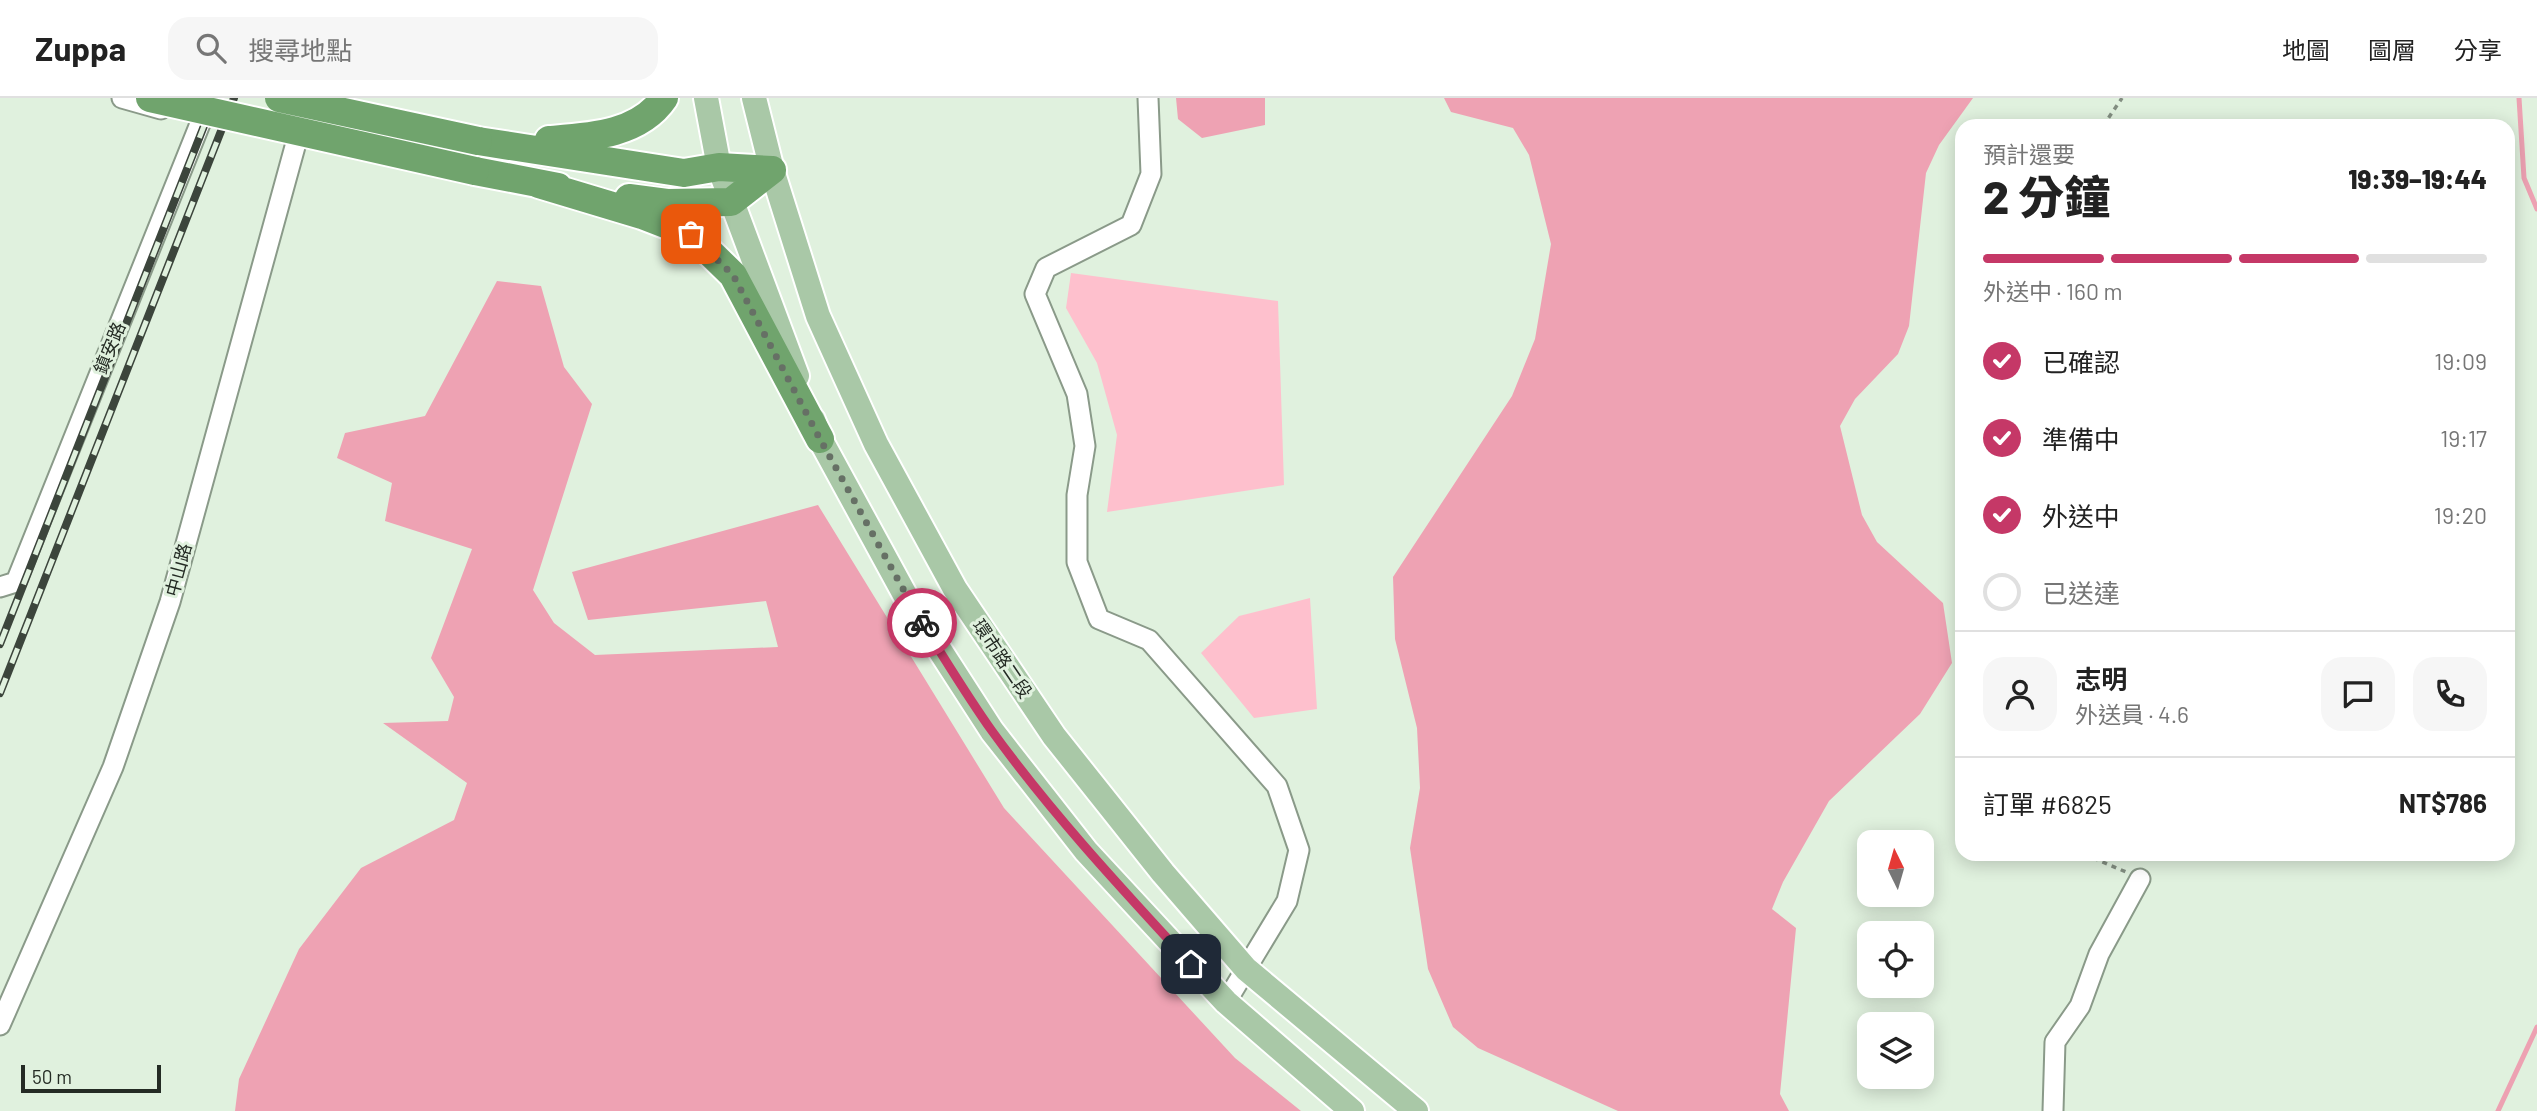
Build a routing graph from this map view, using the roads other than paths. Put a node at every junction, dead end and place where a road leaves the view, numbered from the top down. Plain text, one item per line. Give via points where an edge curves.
1 (122, 98) edge
2 (150, 98) edge
3 (211, 98) edge
4 (278, 98) edge
5 (309, 98) edge
6 (664, 98) edge
7 (706, 98) edge
8 (754, 98) edge
9 (1148, 98) edge
10 (202, 121) junction
11 (491, 142) junction
12 (719, 167) junction
13 (772, 170) junction
14 (539, 184) junction
15 (731, 202) junction
16 (820, 439) junction
17 (0, 587) edge
18 (2140, 879) road end
19 (1247, 968) junction
20 (1226, 1002) junction
21 (0, 1025) edge
22 (1352, 1111) edge
23 (1416, 1111) edge
24 (2053, 1111) edge

1 - 10 street
2 - 14 highway, bridge
3 - 10 street, 鎮安路
4 - 11 highway, bridge
5 - 21 street, 中山路 via 170,602 113,767
6 - 11 highway via 640,120 615,132
7 - 12 main road
8 - 13 main road, 環市路二段
9 - 19 street via 1151,174 1131,225 1046,268 1035,294 1077,394 1084,446 1077,495 1077,562 1099,619 1149,640 1277,786 1299,850 1287,901
10 - 17 street, 鎮安路 via 16,582
11 - 12 highway via 684,173
12 - 13 highway
12 - 15 main road
13 - 15 highway
13 - 19 main road, 環市路二段 via 818,316 876,444 955,589 1054,736 1163,873
14 - 15 highway via 667,203
14 - 16 highway via 691,234 733,275
15 - 16 main road
16 - 20 main road via 910,604 992,731 1086,850
18 - 24 street via 2099,954 2080,1006 2055,1042
19 - 20 street
19 - 23 main road, 環市路二段
20 - 22 main road

